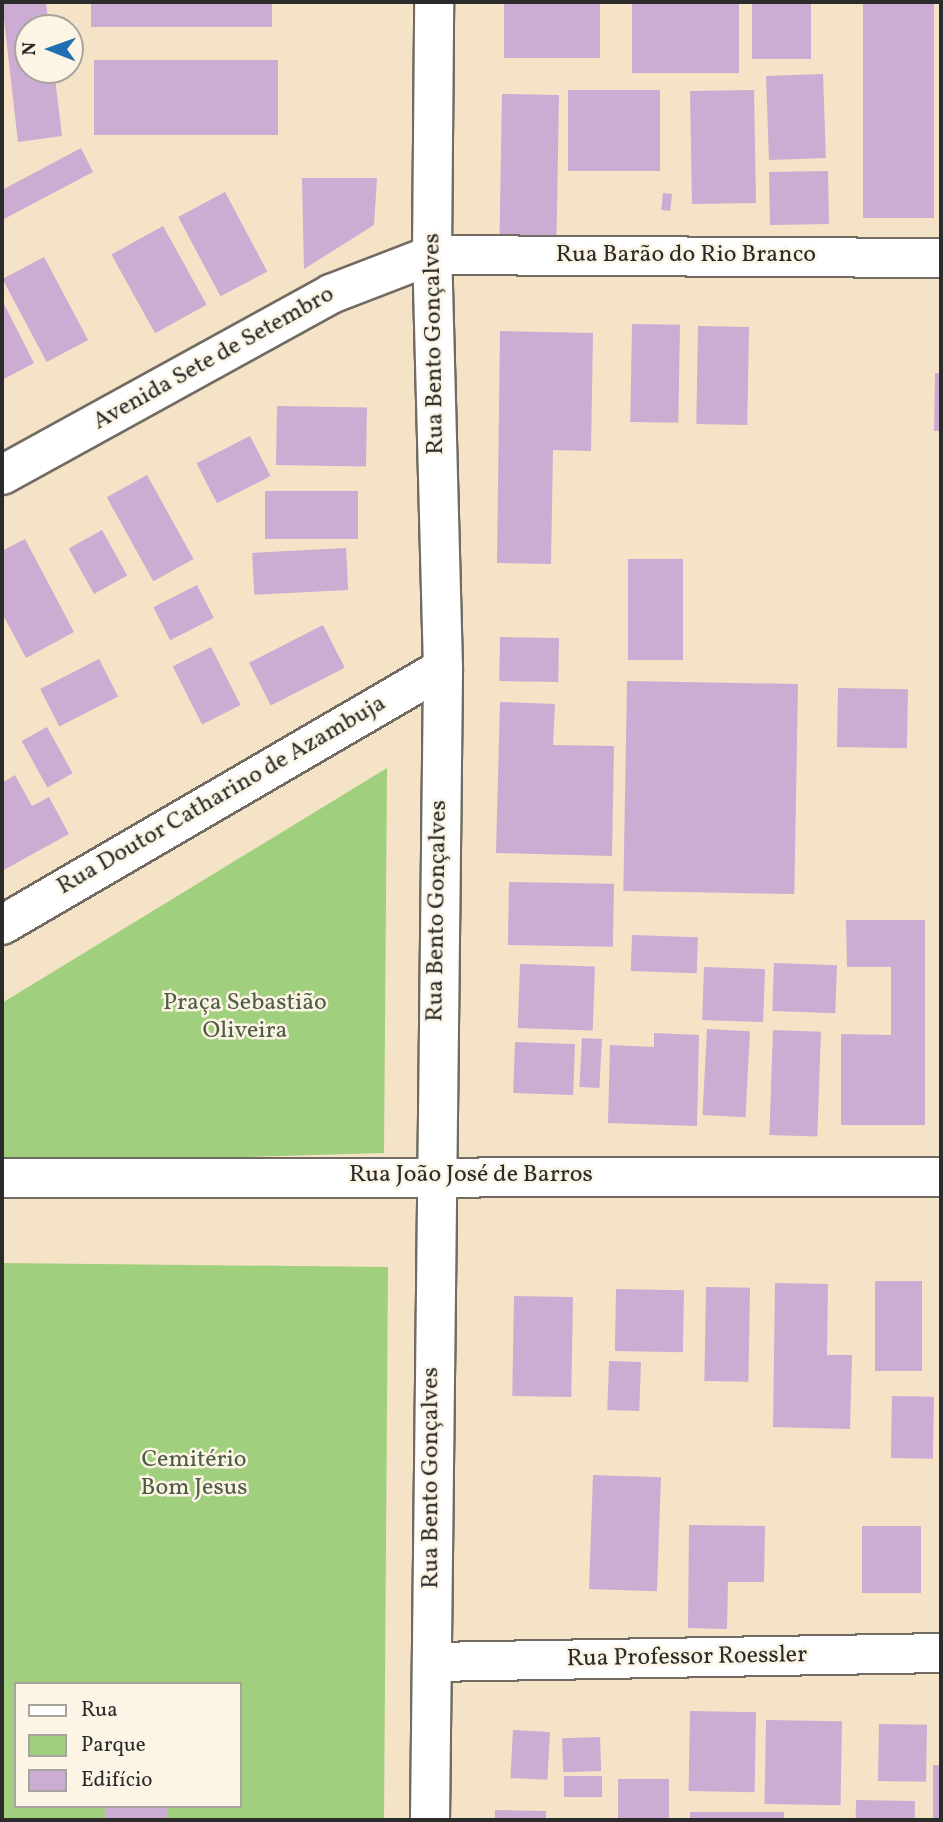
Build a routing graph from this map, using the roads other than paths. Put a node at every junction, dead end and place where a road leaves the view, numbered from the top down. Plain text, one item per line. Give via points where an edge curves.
1 (434, 2) edge
2 (432, 255) junction
3 (941, 258) edge
4 (2, 475) edge
5 (443, 668) junction
6 (2, 925) edge
7 (433, 1176) junction
8 (941, 1177) edge
9 (2, 1178) edge
10 (941, 1653) edge
11 (432, 1662) junction
12 (430, 1820) edge

1 - 2 street, Rua Bento Gonçalves
2 - 3 street, Rua Barão do Rio Branco
2 - 4 street, Avenida Sete de Setembro via 331,294
2 - 5 street, Rua Bento Gonçalves
5 - 6 street, Rua Doutor Catharino de Azambuja
5 - 7 street, Rua Bento Gonçalves
7 - 8 street, Rua João José de Barros
7 - 9 street, Rua João José de Barros
7 - 11 street, Rua Bento Gonçalves
10 - 11 street, Rua Professor Roessler
11 - 12 street, Rua Bento Gonçalves

